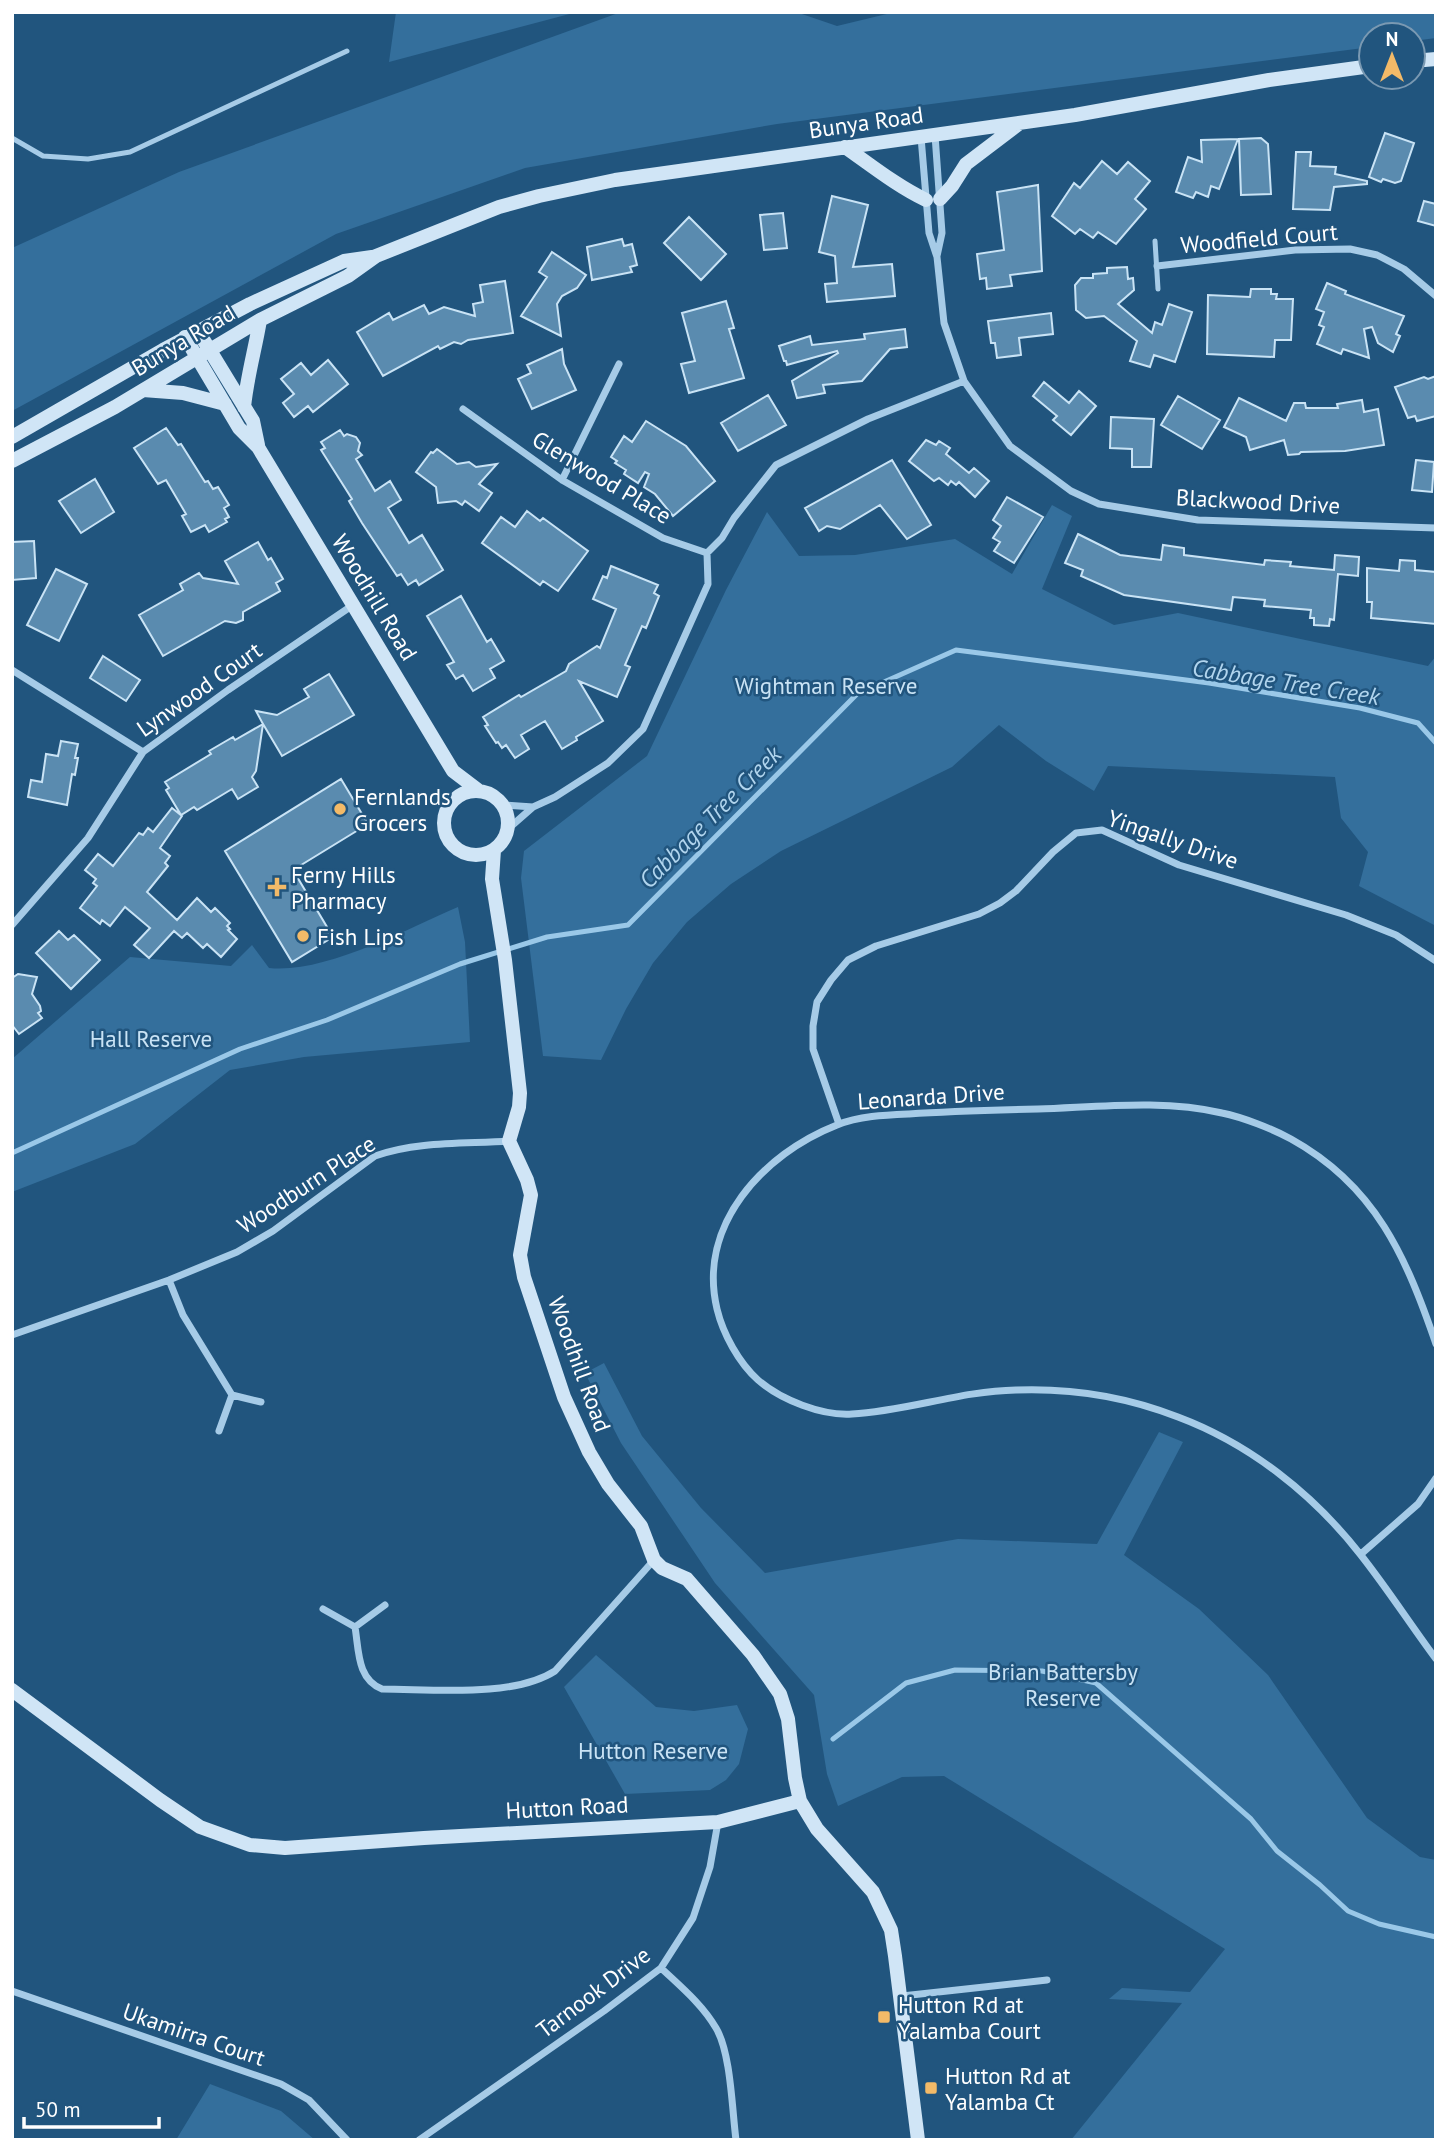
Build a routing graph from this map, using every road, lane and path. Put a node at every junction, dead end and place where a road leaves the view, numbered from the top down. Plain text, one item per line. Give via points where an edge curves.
1 (347, 51) dead end
2 (1357, 68) edge
3 (1021, 122) junction
4 (928, 136) junction
5 (12, 138) edge
6 (845, 148) junction
7 (933, 199) junction
8 (1155, 241) dead end
9 (376, 256) junction
10 (937, 257) junction
11 (1157, 266) junction
12 (1158, 289) dead end
13 (1436, 296) edge
14 (260, 320) junction
15 (192, 334) junction
16 (210, 350) junction
17 (197, 358) junction
18 (619, 364) dead end
19 (964, 381) junction
20 (143, 390) junction
21 (225, 404) junction
22 (244, 407) junction
23 (463, 409) dead end
24 (12, 437) edge
25 (258, 447) junction
26 (12, 461) edge
27 (562, 480) junction
28 (1436, 528) edge
29 (707, 553) junction
30 (354, 606) junction
31 (12, 670) edge
32 (143, 752) junction
33 (453, 771) junction
34 (478, 790) junction
35 (455, 798) junction
36 (503, 805) junction
37 (533, 807) junction
38 (509, 828) junction
39 (494, 850) junction
40 (476, 855) junction
41 (492, 879) junction
42 (12, 925) edge
43 (1436, 961) edge
44 (839, 1124) junction
45 (509, 1141) junction
46 (169, 1280) junction
47 (12, 1335) edge
48 (1436, 1344) edge
49 (232, 1395) junction
50 (261, 1402) dead end
51 (219, 1431) dead end
52 (1436, 1478) edge
53 (1361, 1554) junction
54 (653, 1560) junction
55 (384, 1605) dead end
56 (323, 1609) dead end
57 (355, 1627) junction
58 (1436, 1659) edge
59 (12, 1690) edge
60 (800, 1801) junction
61 (718, 1822) junction
62 (661, 1968) junction
63 (1047, 1980) dead end
64 (12, 1991) edge
65 (902, 1996) junction
66 (348, 2140) edge
67 (419, 2140) edge
68 (736, 2140) edge
69 (918, 2140) edge

1 - 5 lane via 130,152 88,159 44,156
2 - 3 street, Bunya Road
3 - 4 street, Bunya Road
3 - 7 street via 966,164 953,187
4 - 6 street, Bunya Road
4 - 7 street, Blackwood Drive
4 - 7 street, Blackwood Drive
6 - 7 street via 903,189
6 - 9 street, Bunya Road via 615,180 539,196
7 - 10 street, Blackwood Drive via 929,233
7 - 10 street, Blackwood Drive via 942,233
8 - 11 lane
9 - 14 street, Bunya Road via 348,276
9 - 15 street, Bunya Road via 344,261
10 - 19 street, Blackwood Drive via 944,323
11 - 12 lane
11 - 13 street, Woodfield Court via 1295,250 1350,249 1377,255 1404,269
14 - 16 street, Bunya Road
14 - 22 street
15 - 16 street, Woodhill Road
15 - 17 street, Woodhill Road
15 - 24 street, Bunya Road
16 - 17 street, Bunya Road
16 - 22 street, Woodhill Road
17 - 20 street, Bunya Road
17 - 21 street, Woodhill Road
18 - 27 street
19 - 28 street, Blackwood Drive via 1010,446 1071,491 1099,504 1198,520
19 - 29 street via 868,419 776,465
20 - 21 street via 183,393
20 - 26 street, Bunya Road
21 - 25 street, Woodhill Road via 239,428
22 - 25 street, Woodhill Road via 253,421
23 - 27 street, Glenwood Place
25 - 30 street, Woodhill Road
27 - 29 street, Glenwood Place via 663,538
29 - 37 street via 708,584 643,729 608,763
30 - 32 street, Lynwood Court
30 - 33 street, Woodhill Road
31 - 32 street
32 - 42 street, Lynwood Court via 88,838
33 - 34 street, Woodhill Road
33 - 35 street, Woodhill Road
34 - 35 street
34 - 36 street, Woodhill Road via 497,797
35 - 40 street, Woodhill Road via 444,819 446,836 458,850
36 - 37 street
36 - 38 street
37 - 38 street
38 - 39 street
39 - 40 street
39 - 41 street, Woodhill Road
40 - 41 street, Woodhill Road
41 - 45 street, Woodhill Road via 520,1093
43 - 44 street, Yingally Drive via 1396,935 1346,915 1179,865 1102,830 1076,833 1000,903 979,914 876,946 848,960 831,980 817,1002 813,1049
44 - 48 street, Leonarda Drive via 931,1112 1172,1106 1224,1113 1288,1137 1345,1179 1382,1220 1414,1282
44 - 53 street, Leonarda Drive via 775,1160 737,1202 724,1224 713,1276 717,1309 742,1362 758,1380 813,1409 846,1415 1013,1390 1058,1390 1144,1405 1182,1418 1247,1451 1293,1484
45 - 46 street, Woodburn Place via 413,1147 375,1156 273,1231 237,1252
45 - 54 street, Woodhill Road via 531,1195 520,1255 524,1277 564,1397 601,1473 641,1526
46 - 47 street, Woodburn Place
46 - 49 street via 183,1315
49 - 50 street
49 - 51 street
52 - 53 street via 1418,1504
53 - 58 street, Leonarda Drive
54 - 57 street via 555,1671 540,1681 510,1688 382,1689 362,1673
54 - 60 street via 687,1579 753,1655 780,1694
55 - 57 street
56 - 57 street
59 - 61 street, Hutton Road via 200,1827 250,1845 285,1849
60 - 61 street, Hutton Road
60 - 65 street via 817,1829 883,1909
61 - 62 street, Tarnook Drive via 710,1867 693,1918
62 - 67 street, Tarnook Drive
62 - 68 street via 702,2007 718,2030 726,2056
63 - 65 street
64 - 66 street, Ukamirra Court via 281,2084 309,2100
65 - 69 street

